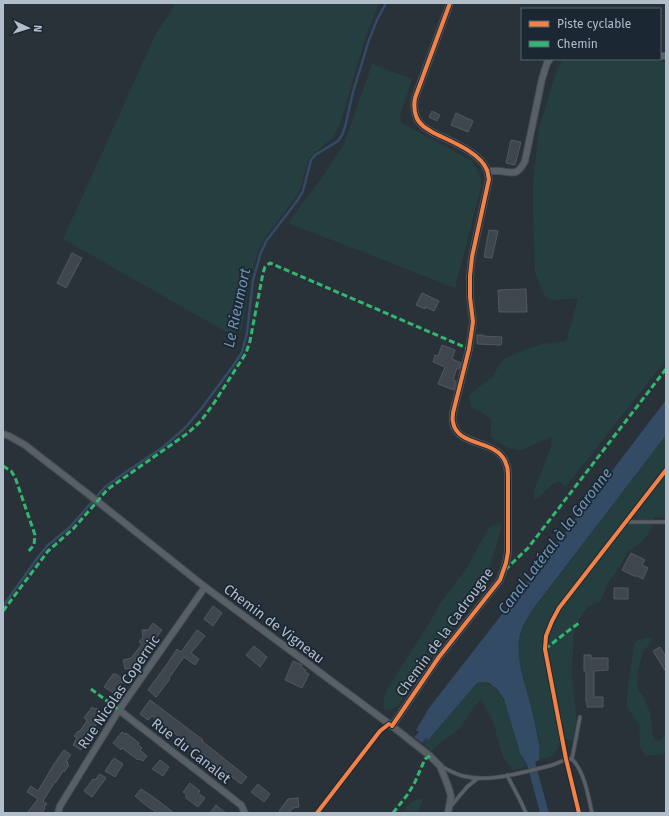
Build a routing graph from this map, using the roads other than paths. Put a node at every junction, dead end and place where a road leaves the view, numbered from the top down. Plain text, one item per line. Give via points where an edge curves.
1 (450, 3) edge
2 (549, 60) edge
3 (488, 171) junction
4 (3, 434) edge
5 (666, 522) edge
6 (206, 587) junction
7 (119, 710) junction
8 (580, 717) dead end
9 (391, 725) junction
10 (374, 739) dead end
11 (566, 759) junction
12 (572, 760) junction
13 (440, 766) junction
14 (507, 775) junction
15 (478, 778) junction
16 (448, 811) edge
17 (58, 813) edge
18 (245, 813) edge
19 (526, 813) edge
20 (592, 813) edge

1 - 3 street via 415,98 416,116 426,128 477,157
2 - 3 street via 542,79 525,161 518,172
3 - 9 street, Chemin de la Cadrougne via 489,179 470,276 473,322 470,349 453,413 453,423 462,437 494,450 501,454 506,462 507,558 500,580 439,657
4 - 6 street, Chemin de Vigneau via 25,445
5 - 11 lane via 626,522 559,608 552,621 546,636 545,649
6 - 7 street, Rue Nicolas Copernic
6 - 9 street, Chemin de Vigneau
7 - 17 street, Rue Nicolas Copernic
7 - 18 street, Rue du Canalet via 240,805
8 - 12 lane
9 - 10 lane via 380,731
9 - 13 street, Chemin de Vigneau
11 - 12 lane
11 - 14 lane via 554,765
12 - 20 lane via 586,785
13 - 15 lane via 458,774
13 - 16 street via 451,796
14 - 15 lane
14 - 19 lane
15 - 16 lane via 467,786

